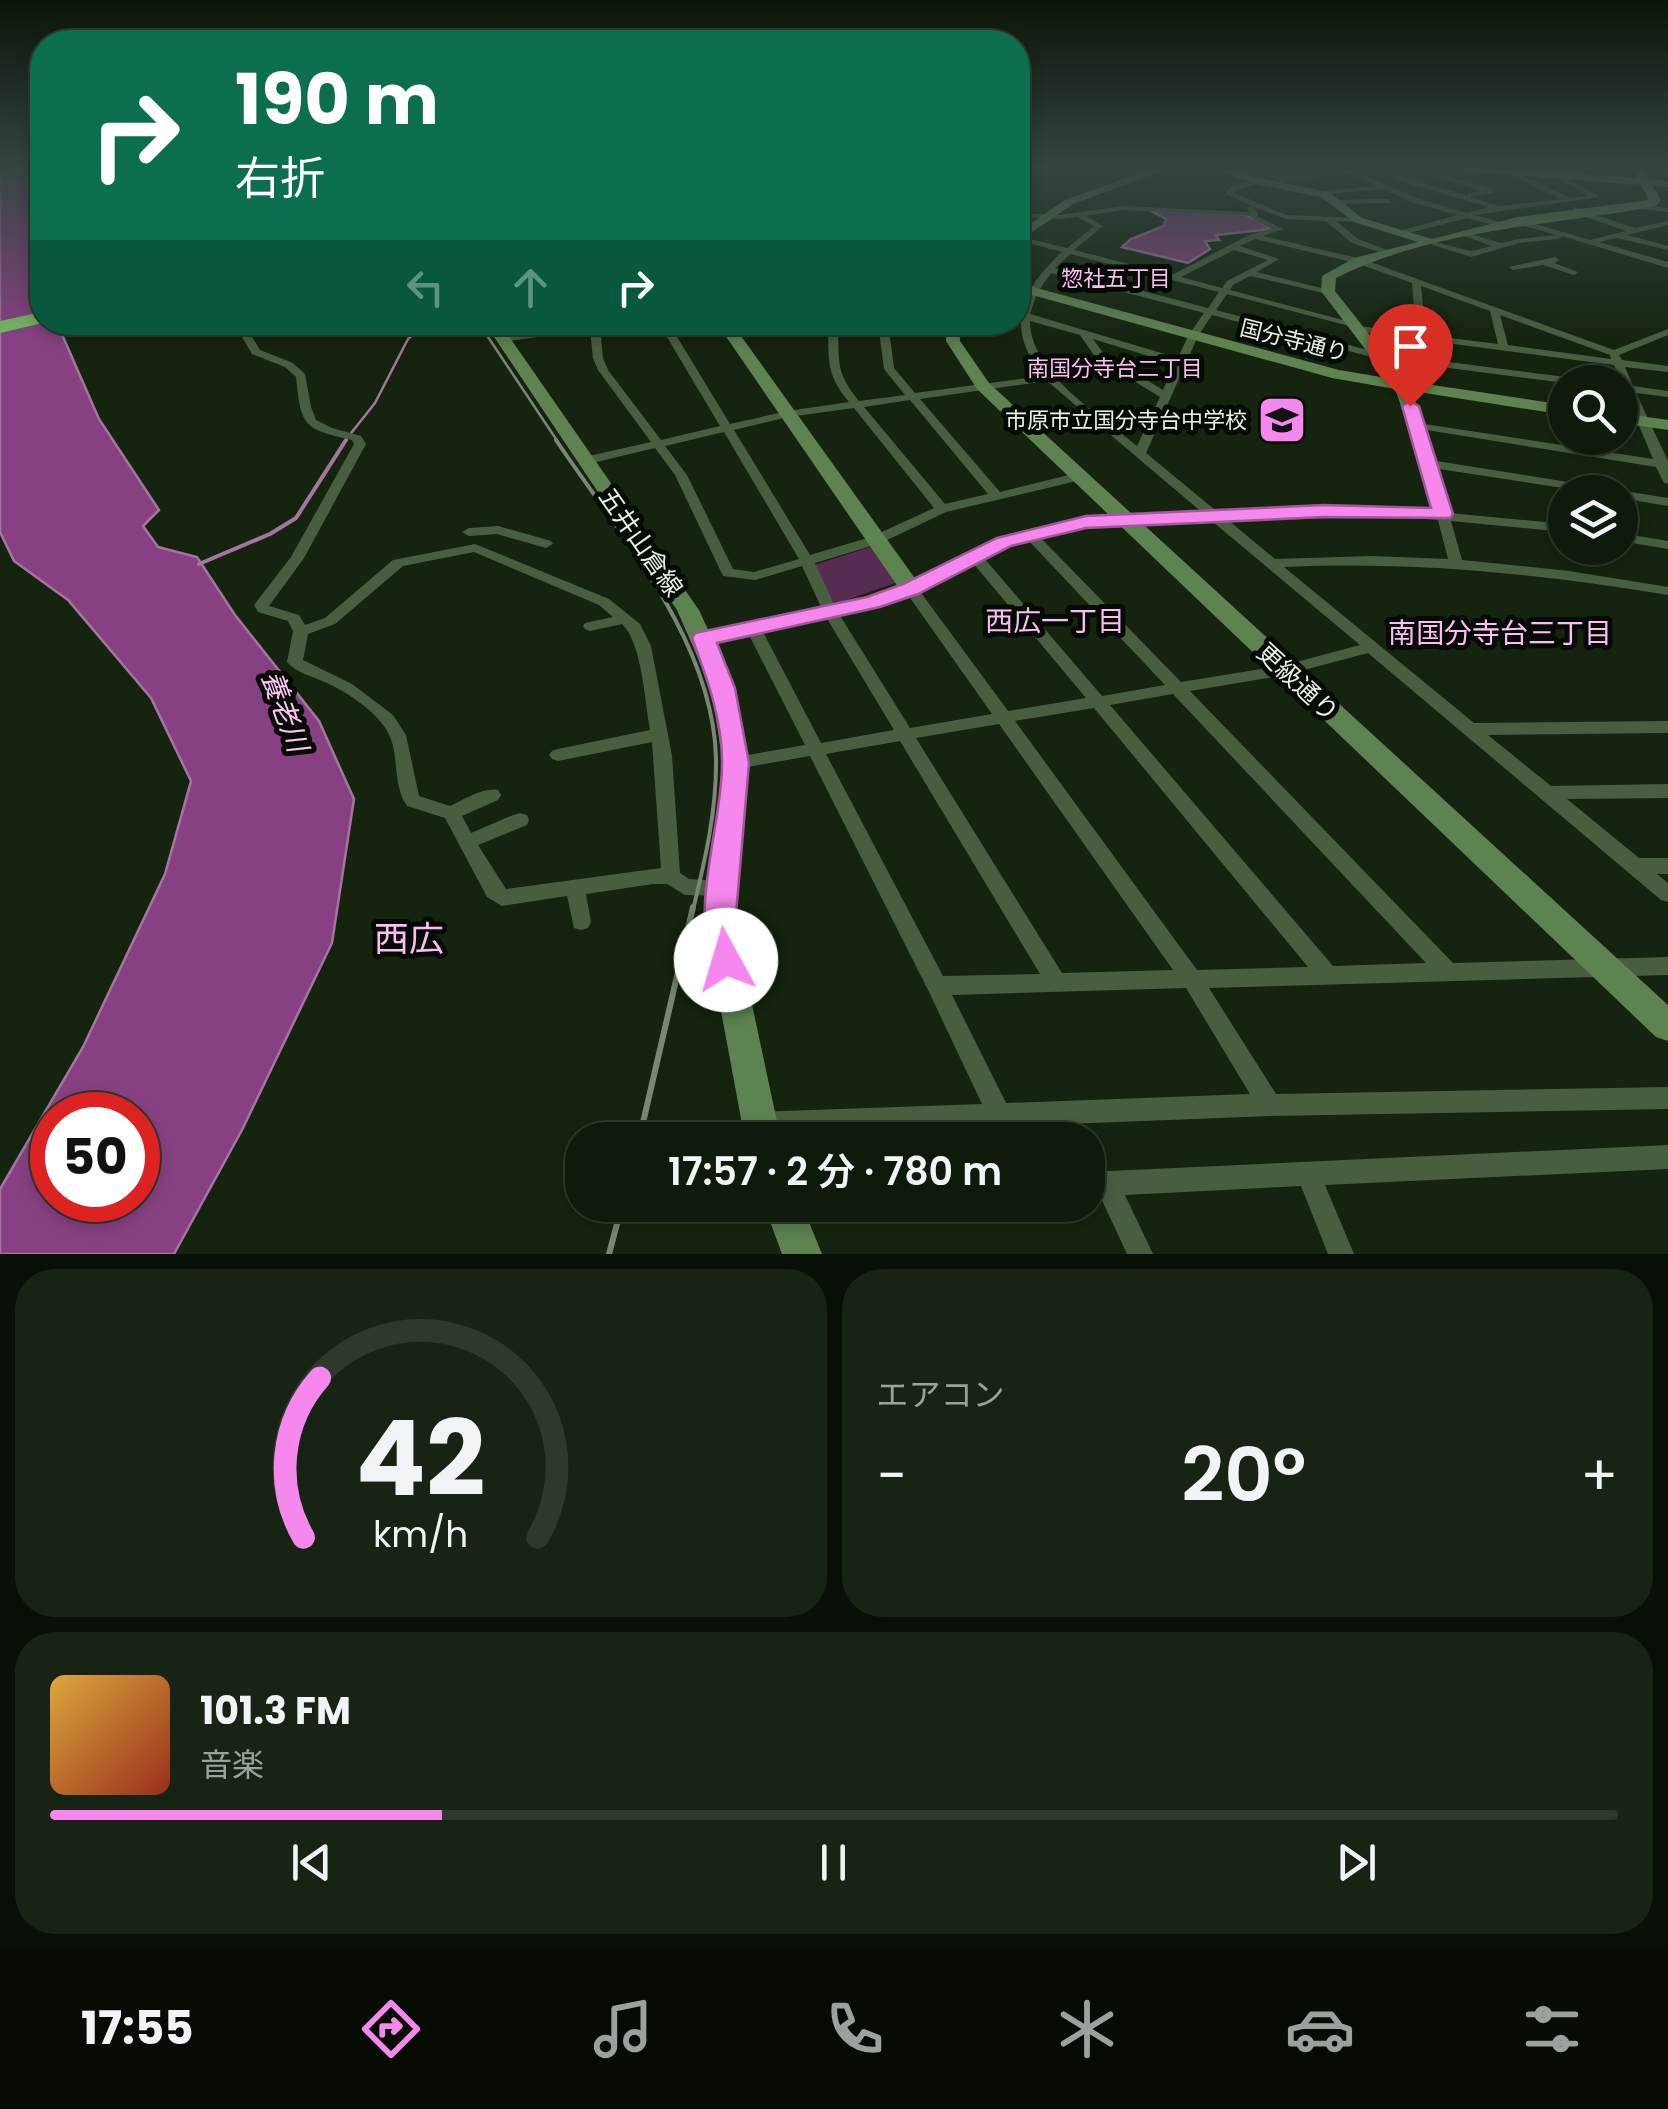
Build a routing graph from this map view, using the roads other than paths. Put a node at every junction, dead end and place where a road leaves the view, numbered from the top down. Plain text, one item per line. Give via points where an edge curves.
1 (1098, 226) edge
2 (1273, 226) edge
3 (1336, 226) edge
4 (1376, 226) edge
5 (1436, 226) edge
6 (1498, 226) edge
7 (1541, 226) edge
8 (1624, 226) edge
9 (1656, 226) edge
10 (1635, 230) junction
11 (1401, 233) junction
12 (1467, 234) junction
13 (1616, 235) junction
14 (1254, 236) junction
15 (1668, 237) edge
16 (1561, 238) dead end
17 (1030, 242) edge
18 (1589, 242) junction
19 (1642, 242) junction
20 (1431, 243) junction
21 (1233, 247) junction
22 (1503, 247) junction
23 (1668, 248) edge
24 (1066, 252) junction
25 (1391, 253) junction
26 (1359, 261) junction
27 (1668, 263) edge
28 (1513, 267) dead end
29 (1051, 270) junction
30 (1249, 272) junction
31 (1574, 272) dead end
32 (1174, 278) junction
33 (1416, 282) junction
34 (1030, 286) edge
35 (1030, 290) edge
36 (1328, 291) junction
37 (1226, 292) junction
38 (1494, 310) junction
39 (1211, 312) junction
40 (1030, 317) edge
41 (30, 319) edge
42 (0, 325) edge
43 (1356, 326) junction
44 (1668, 332) edge
45 (1084, 334) junction
46 (246, 335) edge
47 (499, 335) edge
48 (595, 335) edge
49 (671, 335) edge
50 (732, 335) edge
51 (832, 335) edge
52 (884, 335) edge
53 (953, 335) edge
54 (1024, 335) edge
55 (1193, 336) junction
56 (1422, 338) junction
57 (1639, 343) junction
58 (1668, 346) edge
59 (1504, 348) junction
60 (1379, 356) junction
61 (1616, 358) junction
62 (1181, 362) junction
63 (1618, 365) edge
64 (1668, 370) edge
65 (1049, 378) junction
66 (1548, 378) edge
67 (983, 386) junction
68 (1402, 386) junction
69 (1638, 390) edge
70 (1668, 394) edge
71 (912, 396) junction
72 (1166, 396) junction
73 (856, 404) junction
74 (1548, 407) edge
75 (788, 414) junction
76 (1638, 415) edge
77 (1638, 421) edge
78 (1641, 421) junction
79 (1668, 425) edge
80 (1418, 426) junction
81 (726, 427) junction
82 (658, 442) junction
83 (1140, 453) junction
84 (584, 460) junction
85 (1430, 464) junction
86 (1664, 464) edge
87 (1081, 476) junction
88 (1668, 480) edge
89 (1548, 482) edge
90 (995, 494) junction
91 (1638, 497) edge
92 (1668, 502) edge
93 (942, 509) junction
94 (1443, 514) junction
95 (1216, 517) junction
96 (1129, 521) junction
97 (1548, 526) edge
98 (1030, 534) junction
99 (471, 539) junction
100 (876, 540) junction
101 (1638, 540) edge
102 (546, 544) dead end
103 (1668, 545) edge
104 (974, 555) junction
105 (808, 561) junction
106 (1455, 561) junction
107 (1272, 563) junction
108 (911, 589) junction
109 (1668, 591) edge
110 (832, 612) junction
111 (626, 619) junction
112 (590, 626) dead end
113 (754, 630) junction
114 (300, 631) junction
115 (703, 638) junction
116 (1372, 647) junction
117 (1285, 670) junction
118 (1178, 689) junction
119 (1099, 703) junction
120 (1004, 720) junction
121 (1668, 727) edge
122 (1470, 728) junction
123 (660, 734) junction
124 (907, 734) junction
125 (814, 748) junction
126 (558, 755) dead end
127 (736, 763) junction
128 (1668, 791) edge
129 (1547, 793) junction
130 (492, 795) dead end
131 (450, 813) junction
132 (520, 820) dead end
133 (468, 842) junction
134 (1636, 866) junction
135 (1668, 866) edge
136 (671, 876) junction
137 (575, 887) junction
138 (723, 888) junction
139 (1668, 894) edge
140 (582, 922) dead end
141 (1603, 966) junction
142 (1668, 966) edge
143 (1447, 971) junction
144 (1328, 974) junction
145 (1190, 978) junction
146 (1056, 982) junction
147 (937, 986) junction
148 (1668, 1026) edge
149 (1668, 1098) edge
150 (1270, 1104) junction
151 (998, 1114) junction
152 (758, 1122) edge
153 (892, 1122) edge
154 (1668, 1158) edge
155 (1308, 1173) junction
156 (1105, 1183) edge
157 (1105, 1196) edge
158 (790, 1222) edge
159 (802, 1254) edge
160 (1140, 1254) edge
161 (1342, 1254) edge

1 - 24 street
2 - 14 street via 1278,229
3 - 25 street
4 - 11 street
5 - 11 street
6 - 12 street
7 - 18 street
8 - 10 street
9 - 10 street
10 - 13 street
11 - 20 street
12 - 20 street
12 - 22 street
13 - 18 street
13 - 19 street
14 - 21 street
14 - 26 street
15 - 19 street
16 - 22 street
17 - 24 street
18 - 27 street
19 - 23 street
20 - 22 street via 1471,254
20 - 25 street
21 - 30 street via 1275,259
21 - 32 street
24 - 29 street
24 - 32 street
25 - 26 street
26 - 33 street
26 - 36 street via 1328,276
28 - 31 street via 1550,261
29 - 34 street
29 - 39 street
30 - 36 street
30 - 37 street
32 - 37 street
33 - 38 street
33 - 56 street
35 - 55 street, 国分寺通り
36 - 43 street
37 - 39 street
37 - 43 street
38 - 59 street
38 - 61 street
39 - 55 street
39 - 60 street
40 - 45 street
41 - 42 highway
43 - 56 street
43 - 60 street
44 - 57 street
45 - 62 street
45 - 72 street via 1100,356
46 - 114 street via 256,352 301,376 315,426 360,440 312,533 261,605 291,614
47 - 84 street, 五井山倉線
48 - 82 street via 604,370
49 - 81 street
50 - 75 street
51 - 73 street via 834,370
52 - 71 street via 889,369
53 - 67 street, 更級通り
54 - 65 street
55 - 62 street
55 - 68 street, 国分寺通り via 1338,376
56 - 59 street
57 - 58 street
57 - 61 street
59 - 61 street
60 - 66 street
60 - 68 street
61 - 63 street
61 - 64 street
62 - 72 street
65 - 67 street
65 - 83 street
67 - 71 street
67 - 87 street, 更級通り
68 - 74 street, 国分寺通り
68 - 80 street
69 - 70 street
71 - 73 street
71 - 90 street
72 - 83 street
73 - 75 street
73 - 93 street
75 - 81 street
75 - 100 street
76 - 78 street
77 - 78 street
78 - 79 street
78 - 86 street
80 - 85 street
80 - 86 street
81 - 82 street
81 - 105 street
82 - 84 street
82 - 105 street via 728,573 755,576
83 - 95 street
84 - 115 street, 五井山倉線
85 - 89 street
85 - 94 street
86 - 88 street
87 - 90 street
87 - 96 street, 更級通り
90 - 93 street
91 - 92 street
93 - 100 street
94 - 95 street
94 - 97 street
94 - 106 street
95 - 96 street
95 - 107 street
96 - 98 street
96 - 117 street, 更級通り
98 - 104 street
98 - 118 street
99 - 102 street via 498,530
99 - 111 street via 585,592
99 - 114 street via 398,564 330,621
100 - 105 street
100 - 108 street
101 - 103 street
104 - 108 street
104 - 119 street
105 - 110 street
106 - 107 street
106 - 109 street
107 - 116 street
108 - 110 street
108 - 120 street
110 - 113 street
110 - 124 street
111 - 112 street
111 - 123 street via 643,646
113 - 115 street
113 - 125 street
114 - 131 street via 295,662 392,723 406,752 408,796
115 - 127 street, 五井山倉線 via 723,688
116 - 117 street
116 - 122 street
117 - 118 street
117 - 141 street, 更級通り
118 - 119 street
118 - 143 street
119 - 120 street
119 - 144 street
120 - 124 street
120 - 145 street
121 - 122 street
122 - 129 street
123 - 126 street
123 - 136 street
124 - 125 street
124 - 146 street
125 - 127 street
125 - 147 street
127 - 138 street, 五井山倉線
128 - 129 street
129 - 134 street
130 - 131 street
131 - 133 street
132 - 133 street
133 - 137 street via 502,898
134 - 135 street
134 - 139 street
136 - 137 street
136 - 138 street via 686,886
137 - 140 street
138 - 152 street, 五井山倉線 via 720,926
141 - 142 street
141 - 143 street
141 - 148 street, 更級通り
143 - 144 street
144 - 145 street
145 - 146 street
145 - 150 street
146 - 147 street
147 - 151 street
149 - 150 street
150 - 151 street
151 - 153 street
154 - 155 street
155 - 156 street
155 - 161 street
157 - 160 street
158 - 159 street

